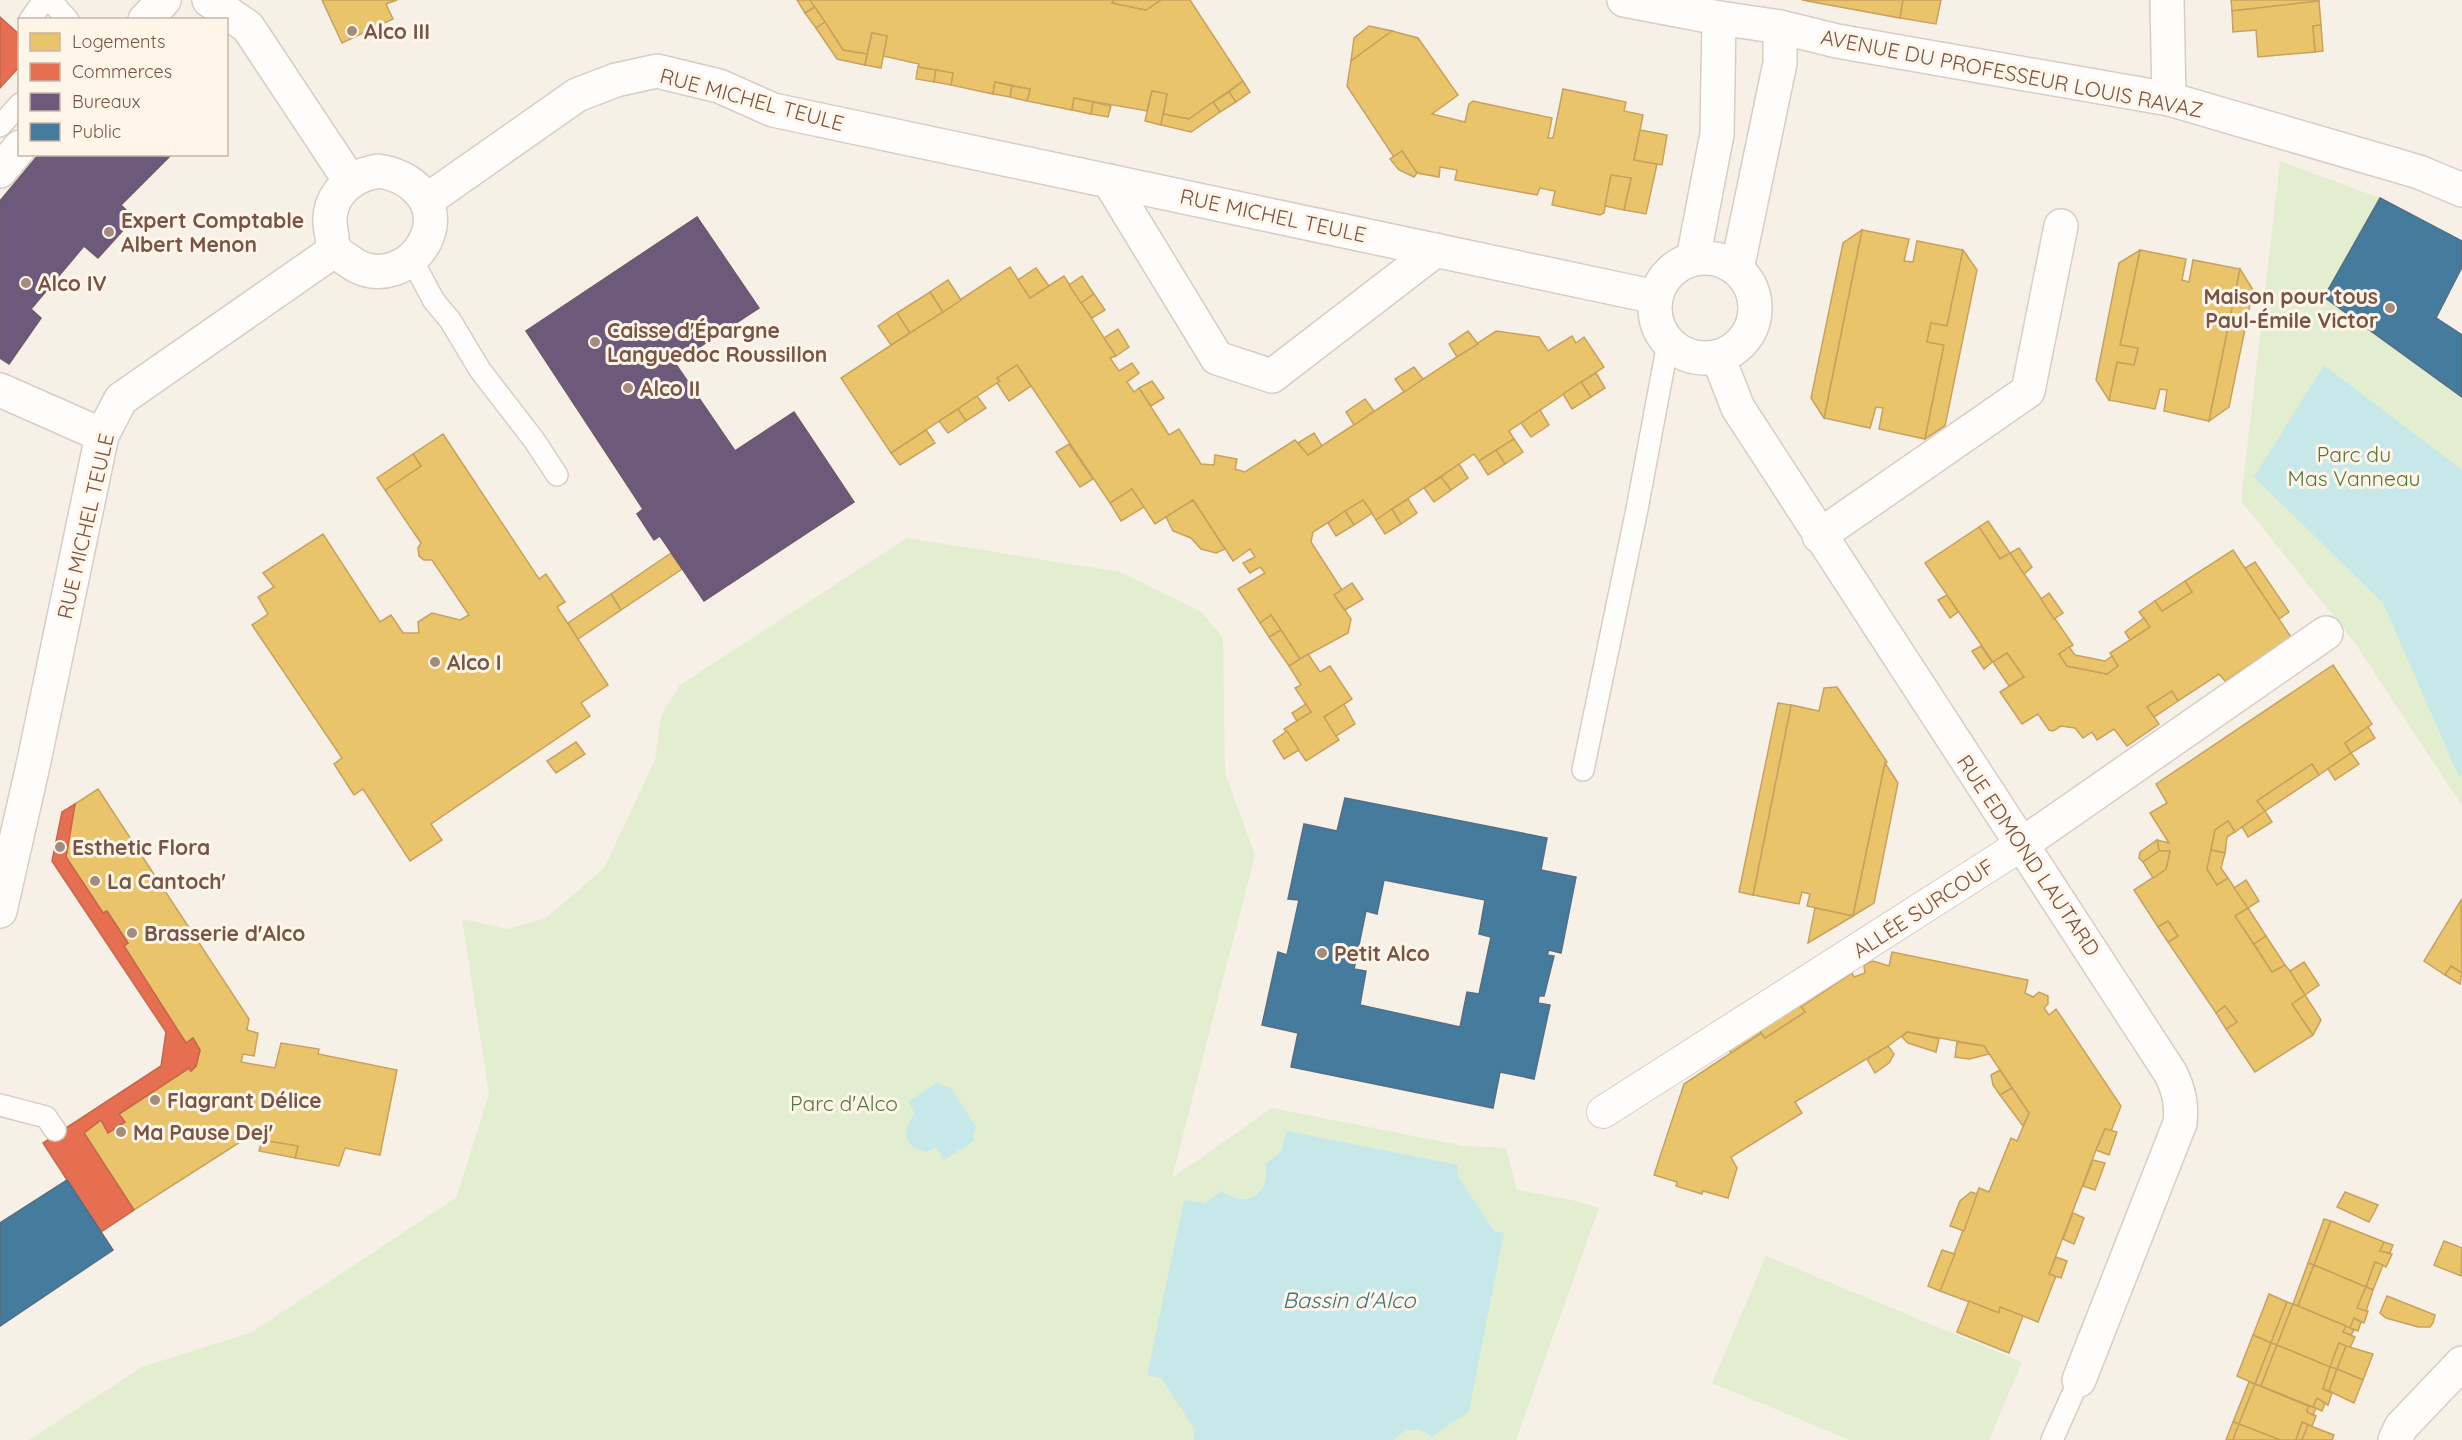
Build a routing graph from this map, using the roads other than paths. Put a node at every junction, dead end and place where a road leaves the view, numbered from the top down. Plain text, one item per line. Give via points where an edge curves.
1 (44, 0) edge
2 (50, 0) edge
3 (164, 0) edge
4 (209, 0) edge
5 (1624, 0) edge
6 (2168, 0) edge
7 (245, 14) edge
8 (31, 18) edge
9 (66, 18) edge
10 (147, 18) edge
11 (1719, 18) junction
12 (1780, 27) junction
13 (2169, 99) junction
14 (18, 106) edge
15 (0, 126) edge
16 (18, 149) edge
17 (0, 171) edge
18 (350, 181) junction
19 (1109, 181) junction
20 (2462, 190) edge
21 (426, 201) junction
22 (2061, 226) dead end
23 (335, 250) junction
24 (1436, 250) junction
25 (1693, 259) junction
26 (412, 260) junction
27 (1737, 269) junction
28 (1656, 297) junction
29 (1668, 343) junction
30 (1718, 357) junction
31 (0, 390) edge
32 (102, 435) junction
33 (557, 475) dead end
34 (1819, 536) junction
35 (2326, 633) dead end
36 (1583, 770) dead end
37 (2021, 845) junction
38 (0, 911) edge
39 (0, 1105) edge
40 (1603, 1112) dead end
41 (55, 1130) dead end
42 (2462, 1363) edge
43 (2079, 1380) joint
44 (2052, 1440) edge
45 (2395, 1440) edge

1 - 8 lane
2 - 9 lane
3 - 10 street
4 - 7 street
5 - 11 street, AVENUE DU PROFESSEUR LOUIS RAVAZ
6 - 13 street
7 - 18 street
11 - 12 street, AVENUE DU PROFESSEUR LOUIS RAVAZ
11 - 25 street via 1717,134
12 - 13 street, AVENUE DU PROFESSEUR LOUIS RAVAZ
12 - 27 street via 1780,63
13 - 20 street, AVENUE DU PROFESSEUR LOUIS RAVAZ via 2418,172
14 - 15 lane
16 - 17 street
18 - 21 street via 370,173 392,173 406,178
18 - 23 street via 331,209 329,227
19 - 21 street, RUE MICHEL TEULE via 773,110 718,86 657,71 616,80 577,95
19 - 24 street, RUE MICHEL TEULE
19 - 24 street via 1217,358 1272,375
21 - 26 street via 429,232
22 - 34 street via 2028,391
23 - 26 street via 369,271 398,268
23 - 32 street, RUE MICHEL TEULE via 121,399
24 - 28 street, RUE MICHEL TEULE
25 - 27 street via 1723,261
25 - 28 street via 1669,273
26 - 33 lane via 480,370
27 - 30 street via 1748,280 1754,295 1753,327 1733,351
28 - 29 street via 1654,314
29 - 30 street via 1691,357
29 - 36 lane
30 - 34 street, RUE EDMOND LAUTARD via 1738,408
31 - 32 street
32 - 38 street, RUE MICHEL TEULE
34 - 37 street, RUE EDMOND LAUTARD
35 - 37 street, ALLÉE SURCOUF
37 - 40 street, ALLÉE SURCOUF
37 - 43 street, RUE EDMOND LAUTARD via 2171,1074 2182,1108 2180,1123
39 - 41 lane via 46,1117
42 - 45 street via 2401,1427
43 - 44 lane

